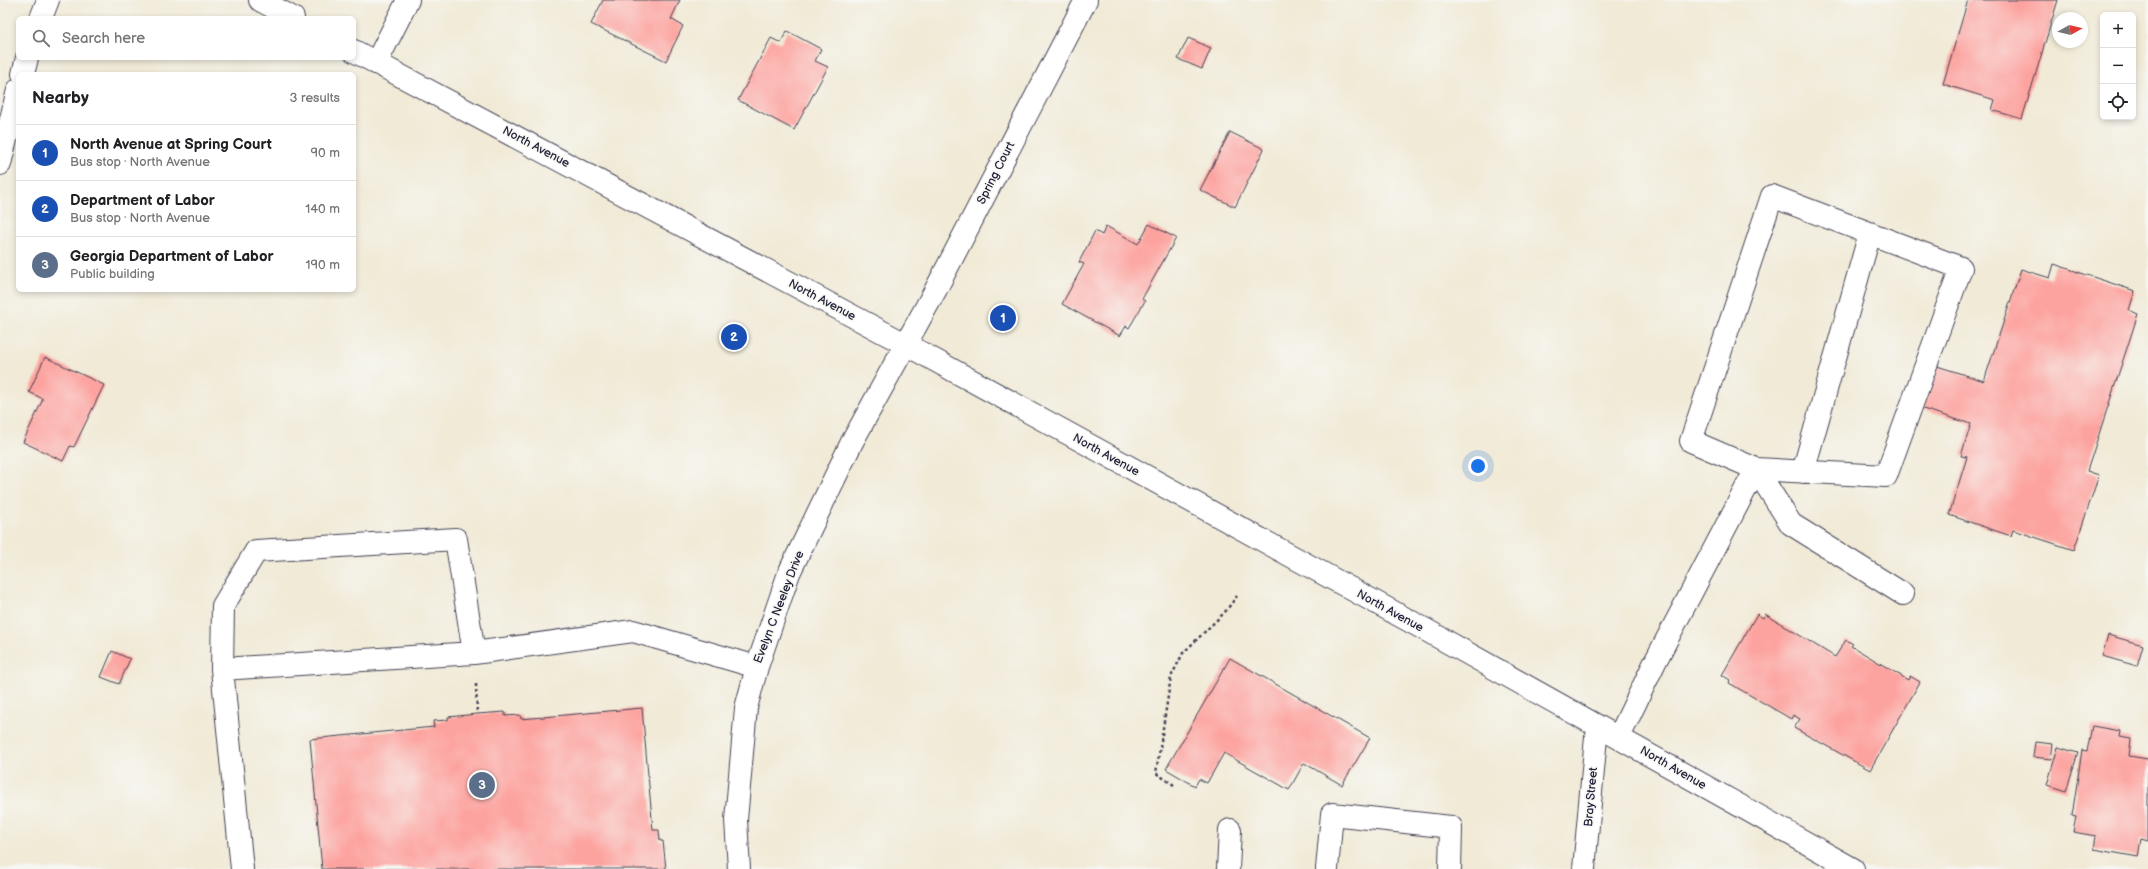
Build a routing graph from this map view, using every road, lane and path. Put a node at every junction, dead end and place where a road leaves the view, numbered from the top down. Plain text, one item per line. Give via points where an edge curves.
1 (48, 0) edge
2 (260, 0) edge
3 (408, 0) edge
4 (1086, 0) edge
5 (42, 16) edge
6 (289, 16) edge
7 (356, 51) edge
8 (26, 60) edge
9 (376, 63) junction
10 (24, 72) edge
11 (16, 98) edge
12 (0, 164) edge
13 (1870, 233) junction
14 (906, 345) junction
15 (1756, 469) junction
16 (1803, 472) junction
17 (1903, 594) dead end
18 (1237, 596) dead end
19 (474, 653) junction
20 (757, 667) junction
21 (222, 669) junction
22 (476, 680) dead end
23 (477, 714) dead end
24 (1597, 726) junction
25 (1619, 737) junction
26 (1174, 785) dead end
27 (1230, 830) dead end
28 (242, 869) edge
29 (739, 869) edge
30 (1228, 869) edge
31 (1327, 869) edge
32 (1450, 869) edge
33 (1584, 869) edge
34 (1853, 869) edge

1 - 5 main road
2 - 6 main road
3 - 9 main road
4 - 14 main road, Spring Court
7 - 9 main road, North Avenue
8 - 10 main road
9 - 14 main road, North Avenue
11 - 12 main road
13 - 15 main road via 1772,196 1691,441
13 - 16 main road
13 - 16 main road via 1961,268 1886,476
14 - 20 main road, Evelyn C Neeley Drive via 852,442 789,573
14 - 24 main road, North Avenue
15 - 16 main road
15 - 17 main road via 1791,524
15 - 25 main road via 1655,662
18 - 26 path via 1221,617 1183,653 1171,677 1156,773
19 - 20 main road via 633,631
19 - 21 main road
19 - 21 main road via 456,539 256,551 223,606
20 - 29 main road, Evelyn C Neeley Drive via 746,708 736,820
21 - 28 main road
22 - 23 path
24 - 25 main road, North Avenue
24 - 33 main road, Bray Street
25 - 34 main road, North Avenue
27 - 30 main road
31 - 32 main road via 1332,814 1451,827

